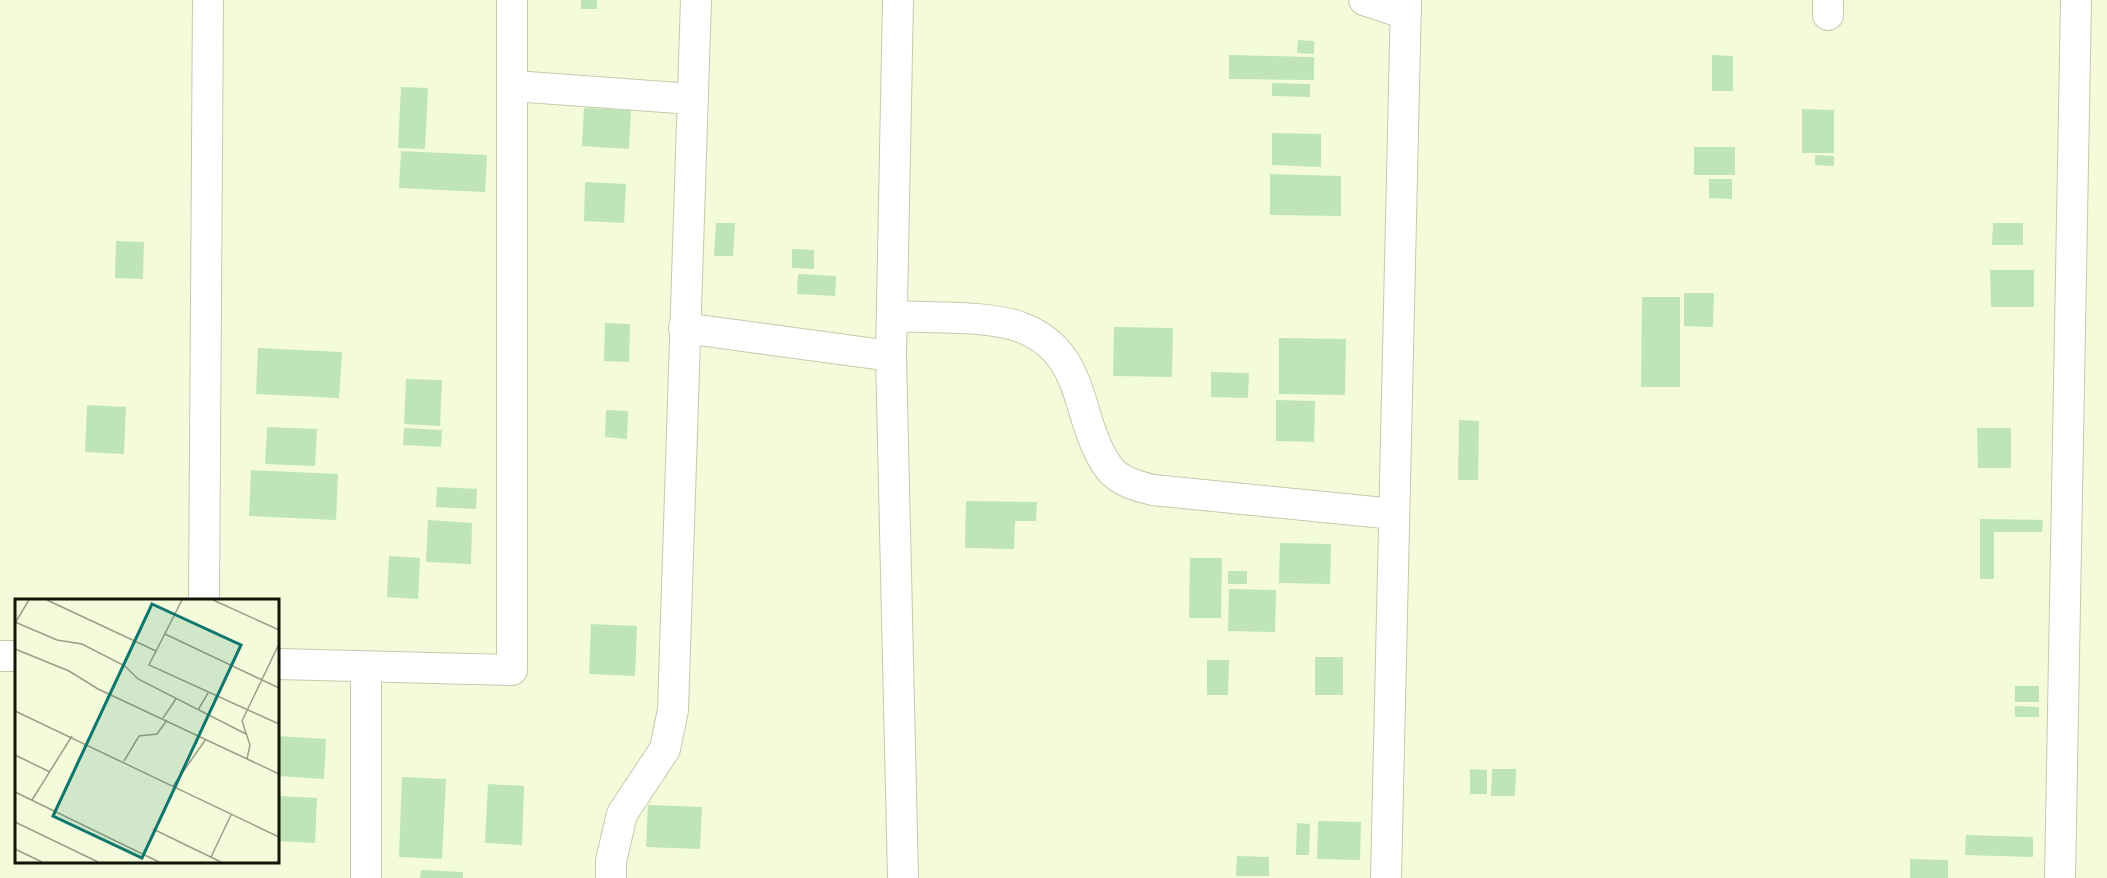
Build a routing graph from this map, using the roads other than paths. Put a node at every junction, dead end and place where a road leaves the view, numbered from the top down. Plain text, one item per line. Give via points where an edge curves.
1 (208, 0) edge
2 (512, 0) edge
3 (696, 0) edge
4 (898, 0) edge
5 (1364, 0) edge
6 (2076, 0) edge
7 (1406, 7) edge
8 (514, 86) junction
9 (692, 99) junction
10 (892, 316) junction
11 (684, 328) junction
12 (891, 356) junction
13 (1394, 514) junction
14 (204, 599) edge
15 (279, 664) edge
16 (366, 667) junction
17 (366, 878) edge
18 (611, 878) edge
19 (903, 878) edge
20 (1386, 878) edge
21 (2060, 878) edge

1 - 14 street
2 - 8 street
3 - 9 street
4 - 10 street
5 - 7 street
6 - 21 street
7 - 13 street
8 - 9 street
8 - 16 street via 512,670
9 - 11 street
10 - 12 street
10 - 13 street via 1002,322 1046,341 1070,370 1110,469 1133,485
11 - 12 street
11 - 18 street via 673,710 665,749 622,814
12 - 19 street
13 - 20 street
15 - 16 street
16 - 17 street

